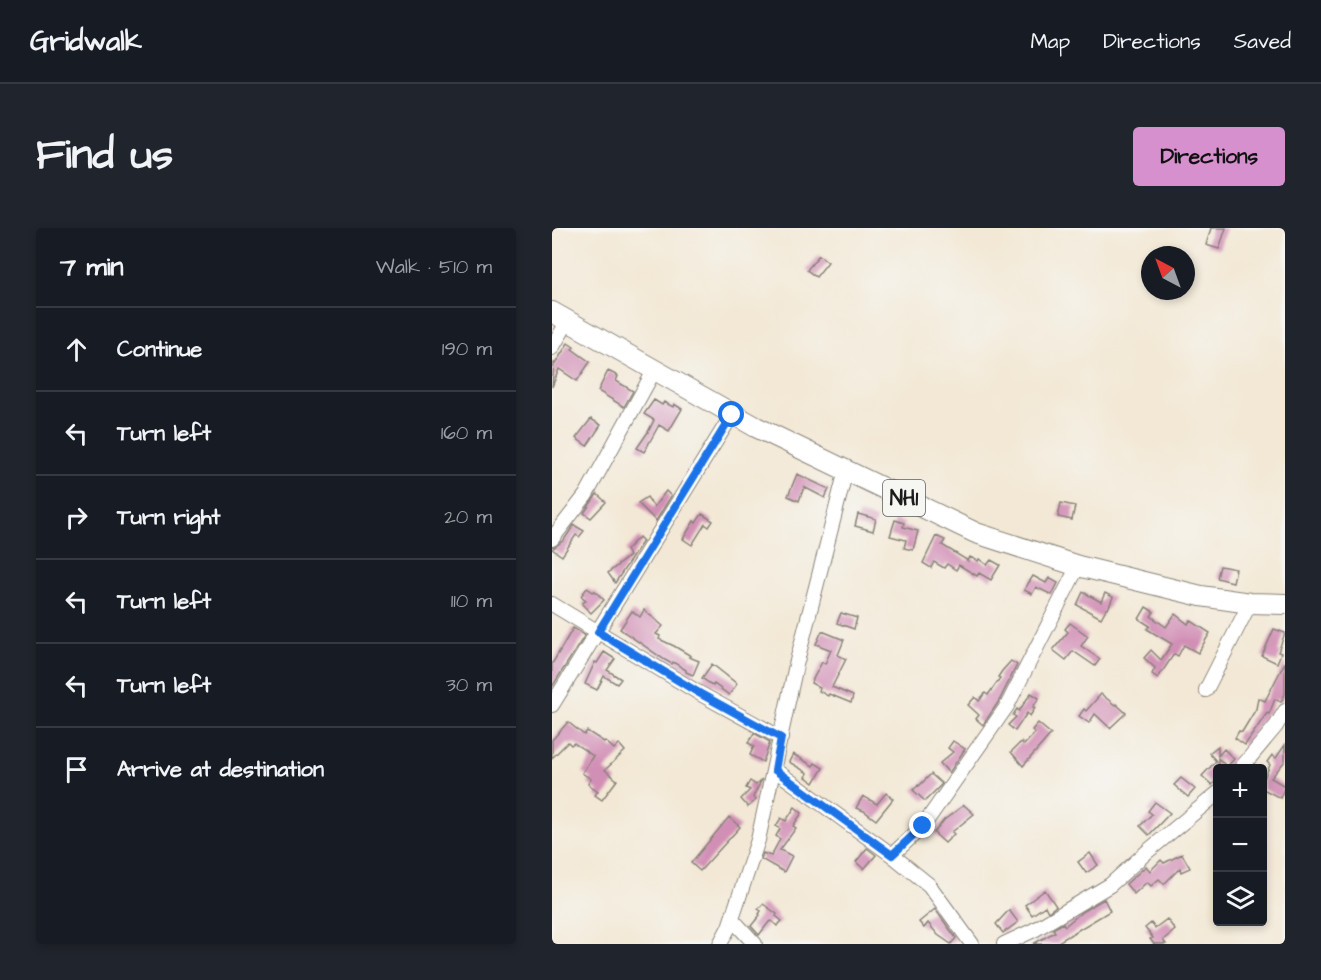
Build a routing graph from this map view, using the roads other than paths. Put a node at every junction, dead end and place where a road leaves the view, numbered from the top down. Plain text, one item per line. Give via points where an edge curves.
1 (560, 316) edge
2 (552, 348) edge
3 (654, 371) junction
4 (732, 415) junction
5 (846, 470) junction
6 (552, 538) edge
7 (1078, 566) junction
8 (1250, 603) junction
9 (552, 604) edge
10 (1285, 604) edge
11 (598, 632) junction
12 (1206, 690) dead end
13 (552, 705) edge
14 (1285, 711) edge
15 (781, 738) junction
16 (1244, 764) edge
17 (775, 770) junction
18 (1213, 798) edge
19 (892, 855) junction
20 (732, 919) junction
21 (966, 942) edge
22 (720, 944) edge
23 (755, 944) edge
24 (1004, 944) edge

1 - 2 street
1 - 3 highway, NH1
3 - 4 highway, NH1
3 - 6 street via 586,495
4 - 5 highway, NH1
4 - 11 street
5 - 7 highway, NH1 via 976,533
5 - 15 street
7 - 8 highway, NH1 via 1201,596
7 - 19 street via 1007,706 923,826
8 - 10 highway, NH1
8 - 12 street
9 - 11 street
11 - 13 street
11 - 15 street
14 - 16 street
15 - 17 street
17 - 19 street
17 - 20 street via 758,840
18 - 24 street via 1110,885
19 - 21 street via 929,885
20 - 22 street
20 - 23 street

